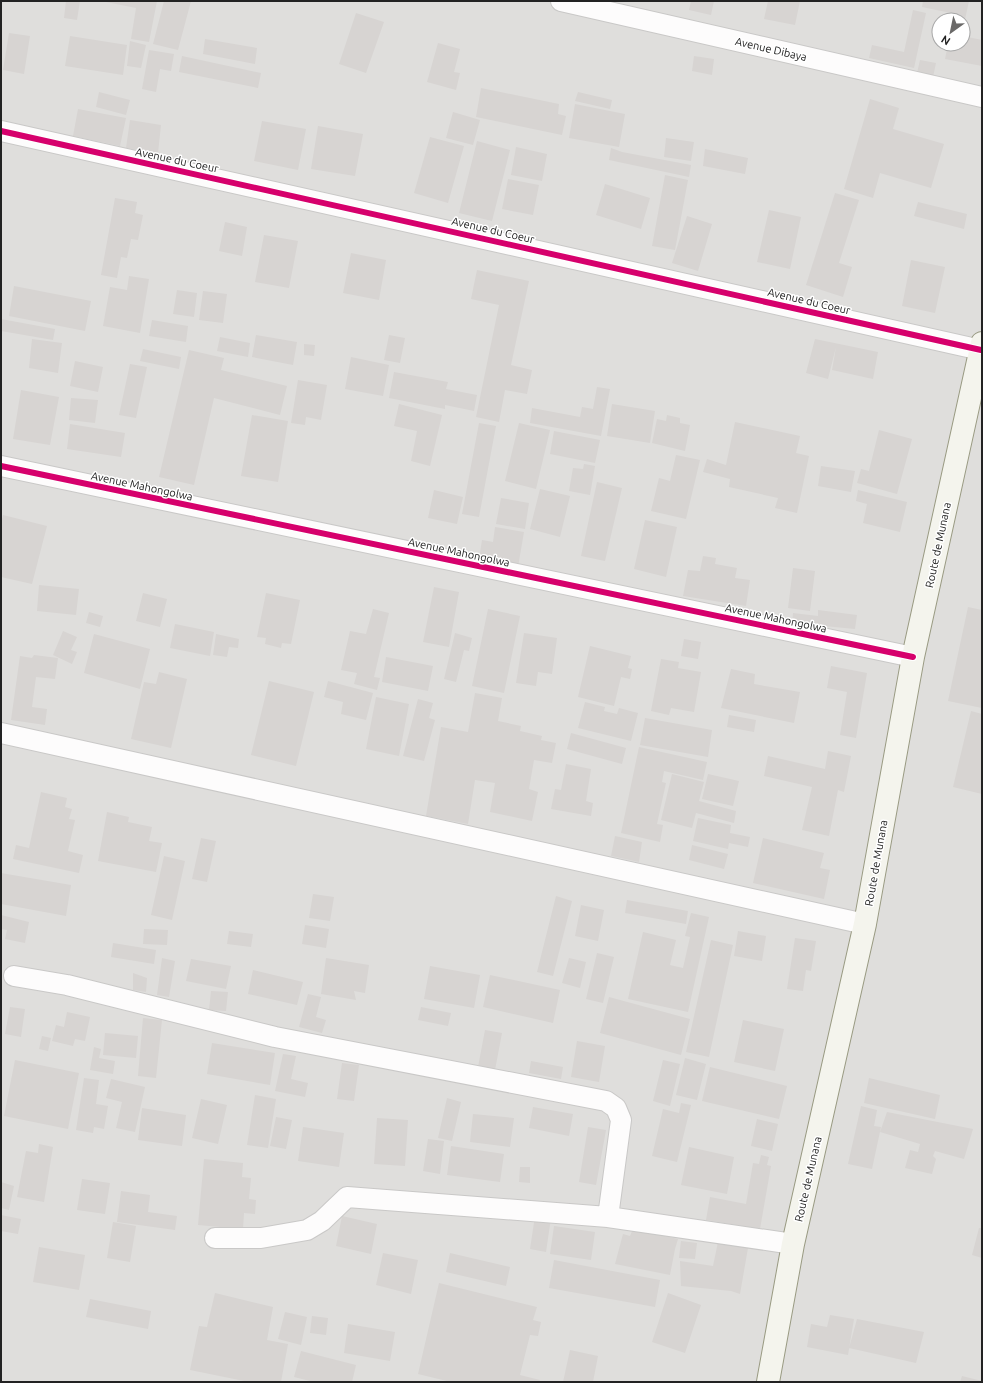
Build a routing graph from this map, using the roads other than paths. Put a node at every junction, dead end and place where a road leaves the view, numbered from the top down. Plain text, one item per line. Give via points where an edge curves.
1 (560, 1) edge
2 (982, 97) edge
3 (1, 132) edge
4 (981, 346) edge
5 (1, 466) edge
6 (914, 656) junction
7 (1, 733) edge
8 (864, 924) junction
9 (14, 976) dead end
10 (608, 1217) junction
11 (215, 1238) dead end
12 (793, 1244) junction
13 (768, 1382) edge

1 - 2 street, Avenue Dibaya
3 - 4 street, Avenue du Coeur
4 - 6 main road, Route de Munana
5 - 6 street, Avenue Mahongolwa
6 - 8 main road, Route de Munana
7 - 8 street
8 - 12 main road, Route de Munana
9 - 10 street via 67,985 275,1037 606,1101 616,1108 621,1120
10 - 11 street via 347,1197 322,1221 307,1230 262,1238
10 - 12 street
12 - 13 main road, Route de Munana

